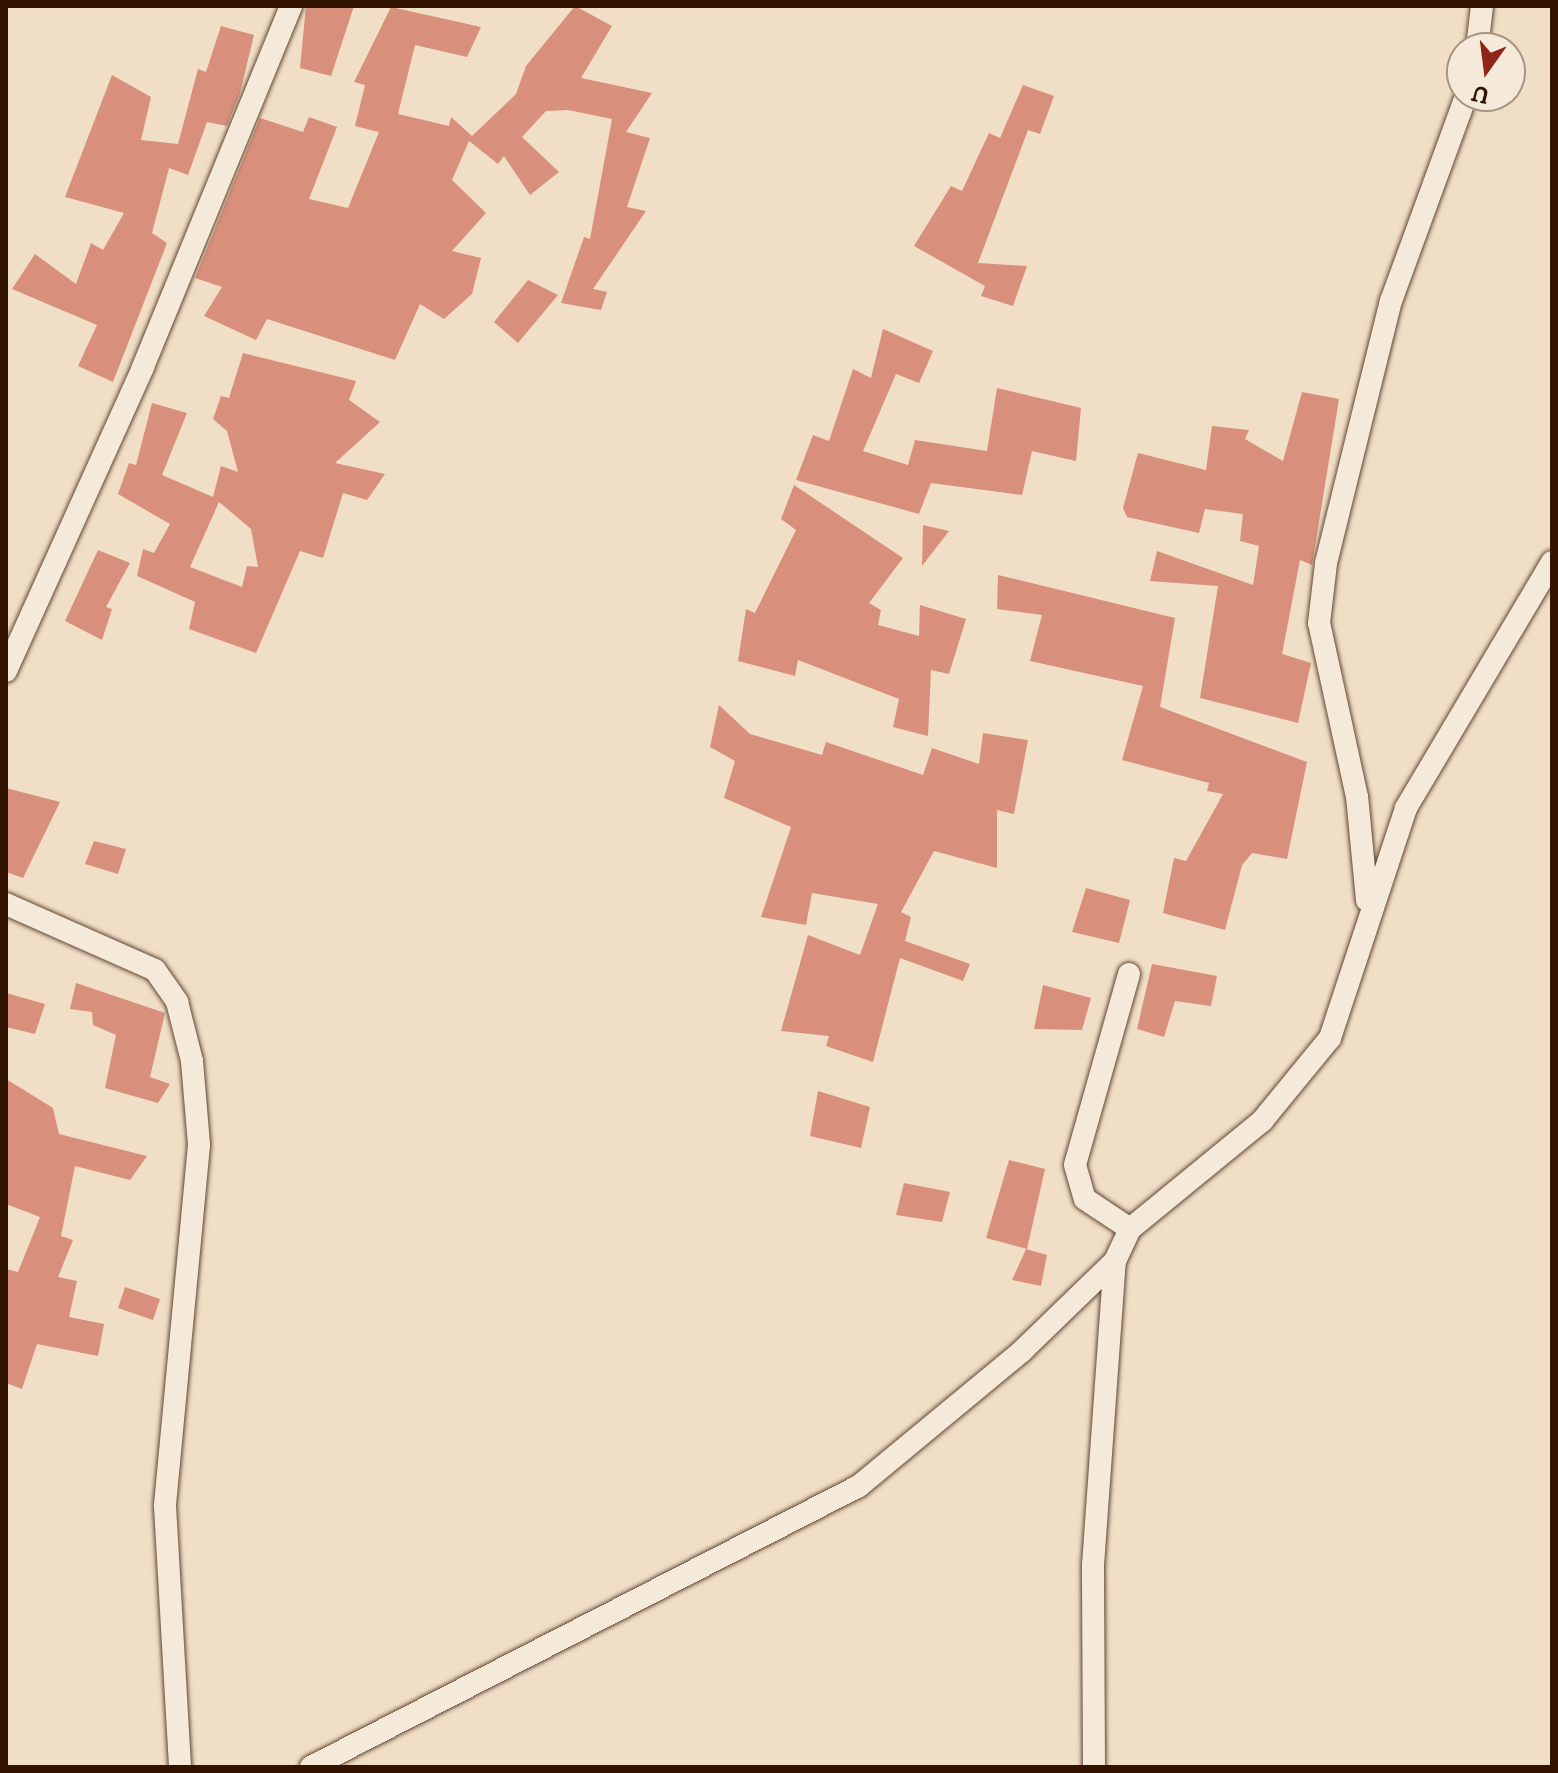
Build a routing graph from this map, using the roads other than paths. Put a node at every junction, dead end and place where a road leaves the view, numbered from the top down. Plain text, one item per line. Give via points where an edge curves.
1 (291, 6) edge
2 (1482, 6) edge
3 (1479, 32) edge
4 (1460, 112) edge
5 (1552, 562) edge
6 (6, 671) edge
7 (6, 904) edge
8 (1368, 919) junction
9 (1129, 974) dead end
10 (1130, 1229) junction
11 (1115, 1261) junction
12 (180, 1767) edge
13 (311, 1767) edge
14 (1094, 1767) edge

1 - 6 street via 143,367
2 - 3 street
4 - 8 street via 1391,301 1324,578 1324,661 1357,797
5 - 8 street via 1427,764
7 - 12 street via 155,970 177,1002 192,1061 199,1145 165,1506
8 - 10 street via 1330,1038 1262,1121
9 - 10 street via 1075,1165 1085,1199
10 - 11 street
11 - 13 street via 1022,1351 859,1486
11 - 14 street via 1093,1565

